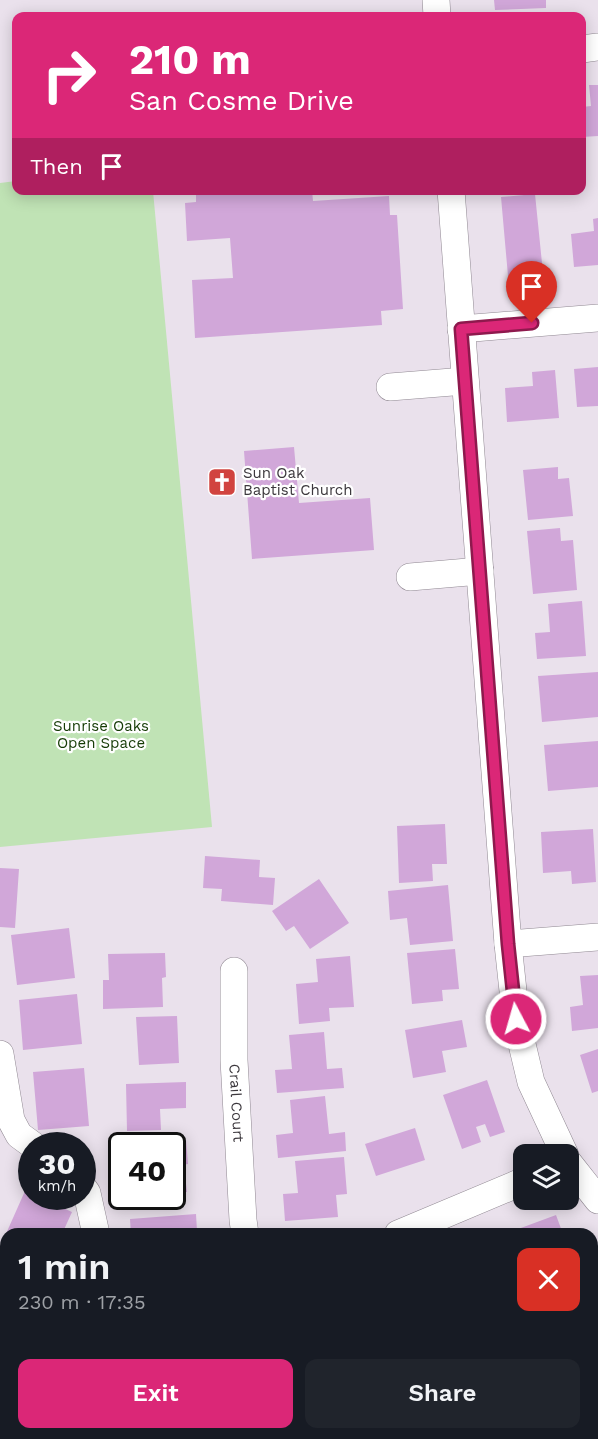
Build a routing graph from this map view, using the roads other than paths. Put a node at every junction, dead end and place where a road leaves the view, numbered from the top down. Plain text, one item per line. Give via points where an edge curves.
1 (451, 195) edge
2 (598, 318) edge
3 (461, 329) junction
4 (465, 381) junction
5 (390, 387) dead end
6 (480, 571) junction
7 (410, 577) dead end
8 (598, 937) edge
9 (508, 944) junction
10 (234, 971) dead end
11 (0, 1054) edge
12 (18, 1133) edge
13 (560, 1144) edge
14 (579, 1176) edge
15 (513, 1187) edge
16 (598, 1200) edge
17 (91, 1210) edge
18 (443, 1226) edge
19 (95, 1228) edge
20 (245, 1228) edge

1 - 3 street
2 - 3 street
3 - 4 street
4 - 5 street
4 - 6 street
6 - 7 street
6 - 9 street
8 - 9 street
9 - 13 street via 516,1019 531,1082
10 - 20 street, Crail Court via 234,1060
11 - 12 street via 11,1120
14 - 16 street
15 - 18 street
17 - 19 street

